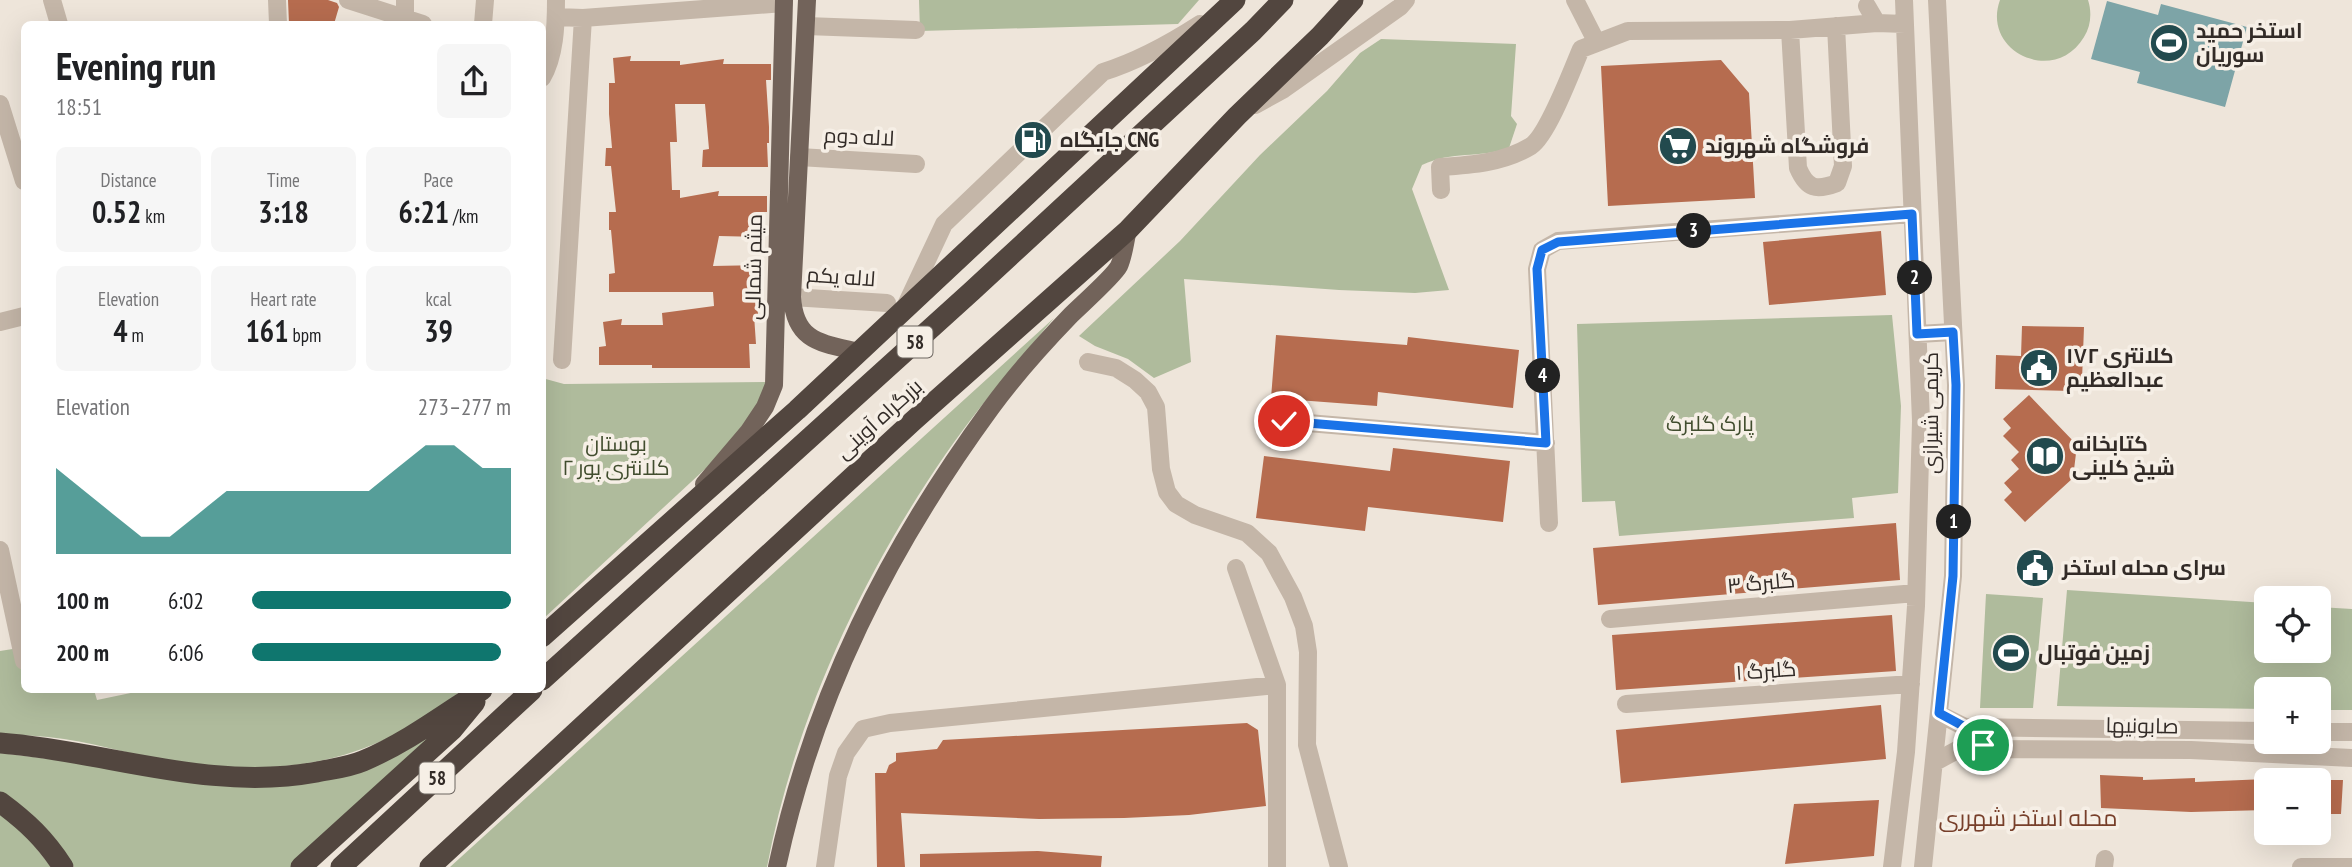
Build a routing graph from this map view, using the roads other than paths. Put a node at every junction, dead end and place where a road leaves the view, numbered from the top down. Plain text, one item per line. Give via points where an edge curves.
1 (52, 0) edge
2 (277, 0) edge
3 (350, 0) edge
4 (405, 0) edge
5 (485, 0) edge
6 (807, 0) edge
7 (1283, 0) edge
8 (1353, 0) edge
9 (1406, 0) edge
10 (1575, 0) edge
11 (1904, 0) edge
12 (1937, 0) edge
13 (784, 1) edge
14 (1232, 2) edge
15 (1867, 6) dead end
16 (556, 8) edge
17 (583, 18) junction
18 (405, 19) junction
19 (58, 21) edge
20 (278, 21) edge
21 (412, 21) edge
22 (483, 21) edge
23 (1877, 23) junction
24 (1905, 24) junction
25 (806, 26) junction
26 (1836, 26) junction
27 (916, 30) dead end
28 (1790, 30) junction
29 (1597, 43) junction
30 (546, 63) edge
31 (0, 104) edge
32 (1237, 116) junction
33 (800, 157) junction
34 (916, 164) dead end
35 (21, 171) edge
36 (1441, 190) dead end
37 (1912, 214) junction
38 (1128, 230) junction
39 (792, 297) junction
40 (896, 306) junction
41 (21, 317) edge
42 (0, 322) edge
43 (1953, 332) junction
44 (1917, 334) junction
45 (859, 352) junction
46 (562, 360) dead end
47 (1088, 362) dead end
48 (1284, 421) dead end
49 (1546, 443) junction
50 (687, 506) junction
51 (1549, 523) dead end
52 (0, 550) edge
53 (1236, 568) dead end
54 (1916, 593) junction
55 (1610, 619) dead end
56 (546, 633) edge
57 (21, 647) edge
58 (546, 676) edge
59 (1911, 684) junction
60 (1277, 685) junction
61 (479, 693) edge
62 (482, 693) edge
63 (529, 693) edge
64 (1626, 704) dead end
65 (1939, 713) junction
66 (1998, 728) junction
67 (2254, 731) edge
68 (2331, 732) edge
69 (2352, 732) edge
70 (0, 743) edge
71 (1999, 750) junction
72 (2352, 758) edge
73 (1935, 762) junction
74 (0, 802) edge
75 (2301, 866) edge
76 (62, 867) edge
77 (301, 867) edge
78 (341, 867) edge
79 (430, 867) edge
80 (777, 867) edge
81 (825, 867) edge
82 (1278, 867) edge
83 (1339, 867) edge
84 (1892, 867) edge
85 (1923, 867) edge
86 (2352, 867) edge

1 - 19 street
2 - 20 street
3 - 18 street
4 - 18 street
5 - 22 street
6 - 25 main road, میثم شمالی
7 - 58 highway, بزرگراه آوینی / 58
8 - 32 highway, بزرگراه آوینی
9 - 32 street via 1284,89
10 - 29 street
11 - 24 street, کریمی شیرازی
12 - 43 street, کریمی شیرازی
13 - 17 street
13 - 50 main road, میثم شمالی via 774,385 749,431
14 - 40 highway
14 - 40 street via 1168,44 1103,72 944,223
15 - 23 street
16 - 17 street
16 - 30 street
17 - 46 street
18 - 21 street
23 - 24 street
23 - 26 street
24 - 37 street, کریمی شیرازی
25 - 27 street
25 - 33 main road, میثم شمالی
26 - 28 street
26 - 28 street via 1843,166 1837,183 1826,187 1813,187 1803,180 1798,168
28 - 29 street via 1628,31
29 - 36 street via 1581,49 1556,110 1533,145 1492,163 1440,167
31 - 35 street
32 - 38 highway, بزرگراه آوینی
33 - 34 street, لاله دوم
33 - 39 main road, میثم شمالی
37 - 44 street, کریمی شیرازی
37 - 49 street via 1558,242 1542,250 1537,269
38 - 79 highway, بزرگراه آوینی via 913,421
38 - 80 main road via 1118,267 994,403 918,514 886,570 821,717
39 - 40 street, لاله یکم
39 - 45 main road, میثم شمالی via 800,329 814,339
40 - 45 highway
41 - 42 street
43 - 44 street
43 - 65 street, کریمی شیرازی via 1953,576
44 - 54 street, کریمی شیرازی via 1921,421
45 - 50 highway
47 - 83 street via 1116,368 1148,392 1156,407 1164,481 1176,505 1247,533 1269,553 1293,597 1308,652 1307,746
48 - 49 street
49 - 51 street
50 - 56 highway
52 - 57 street
53 - 60 street
54 - 55 street, گلبرگ ۳
54 - 59 street, کریمی شیرازی
59 - 64 street, گلبرگ ۱
59 - 84 street, کریمی شیرازی
60 - 81 street via 863,729 846,753 838,776
60 - 82 street
61 - 70 highway via 397,746 360,762 304,775 253,779 193,775 82,753
62 - 77 highway via 452,730
63 - 78 highway, 58
65 - 66 street, صابونیها via 1965,727
65 - 73 street, کریمی شیرازی
66 - 67 street, صابونیها
66 - 71 street via 1984,733 1982,740 1985,746
68 - 69 street
71 - 72 street, صابونیها via 2191,750
71 - 73 street, صابونیها via 1959,749
73 - 85 street, کریمی شیرازی
74 - 76 highway via 27,821
75 - 86 street

